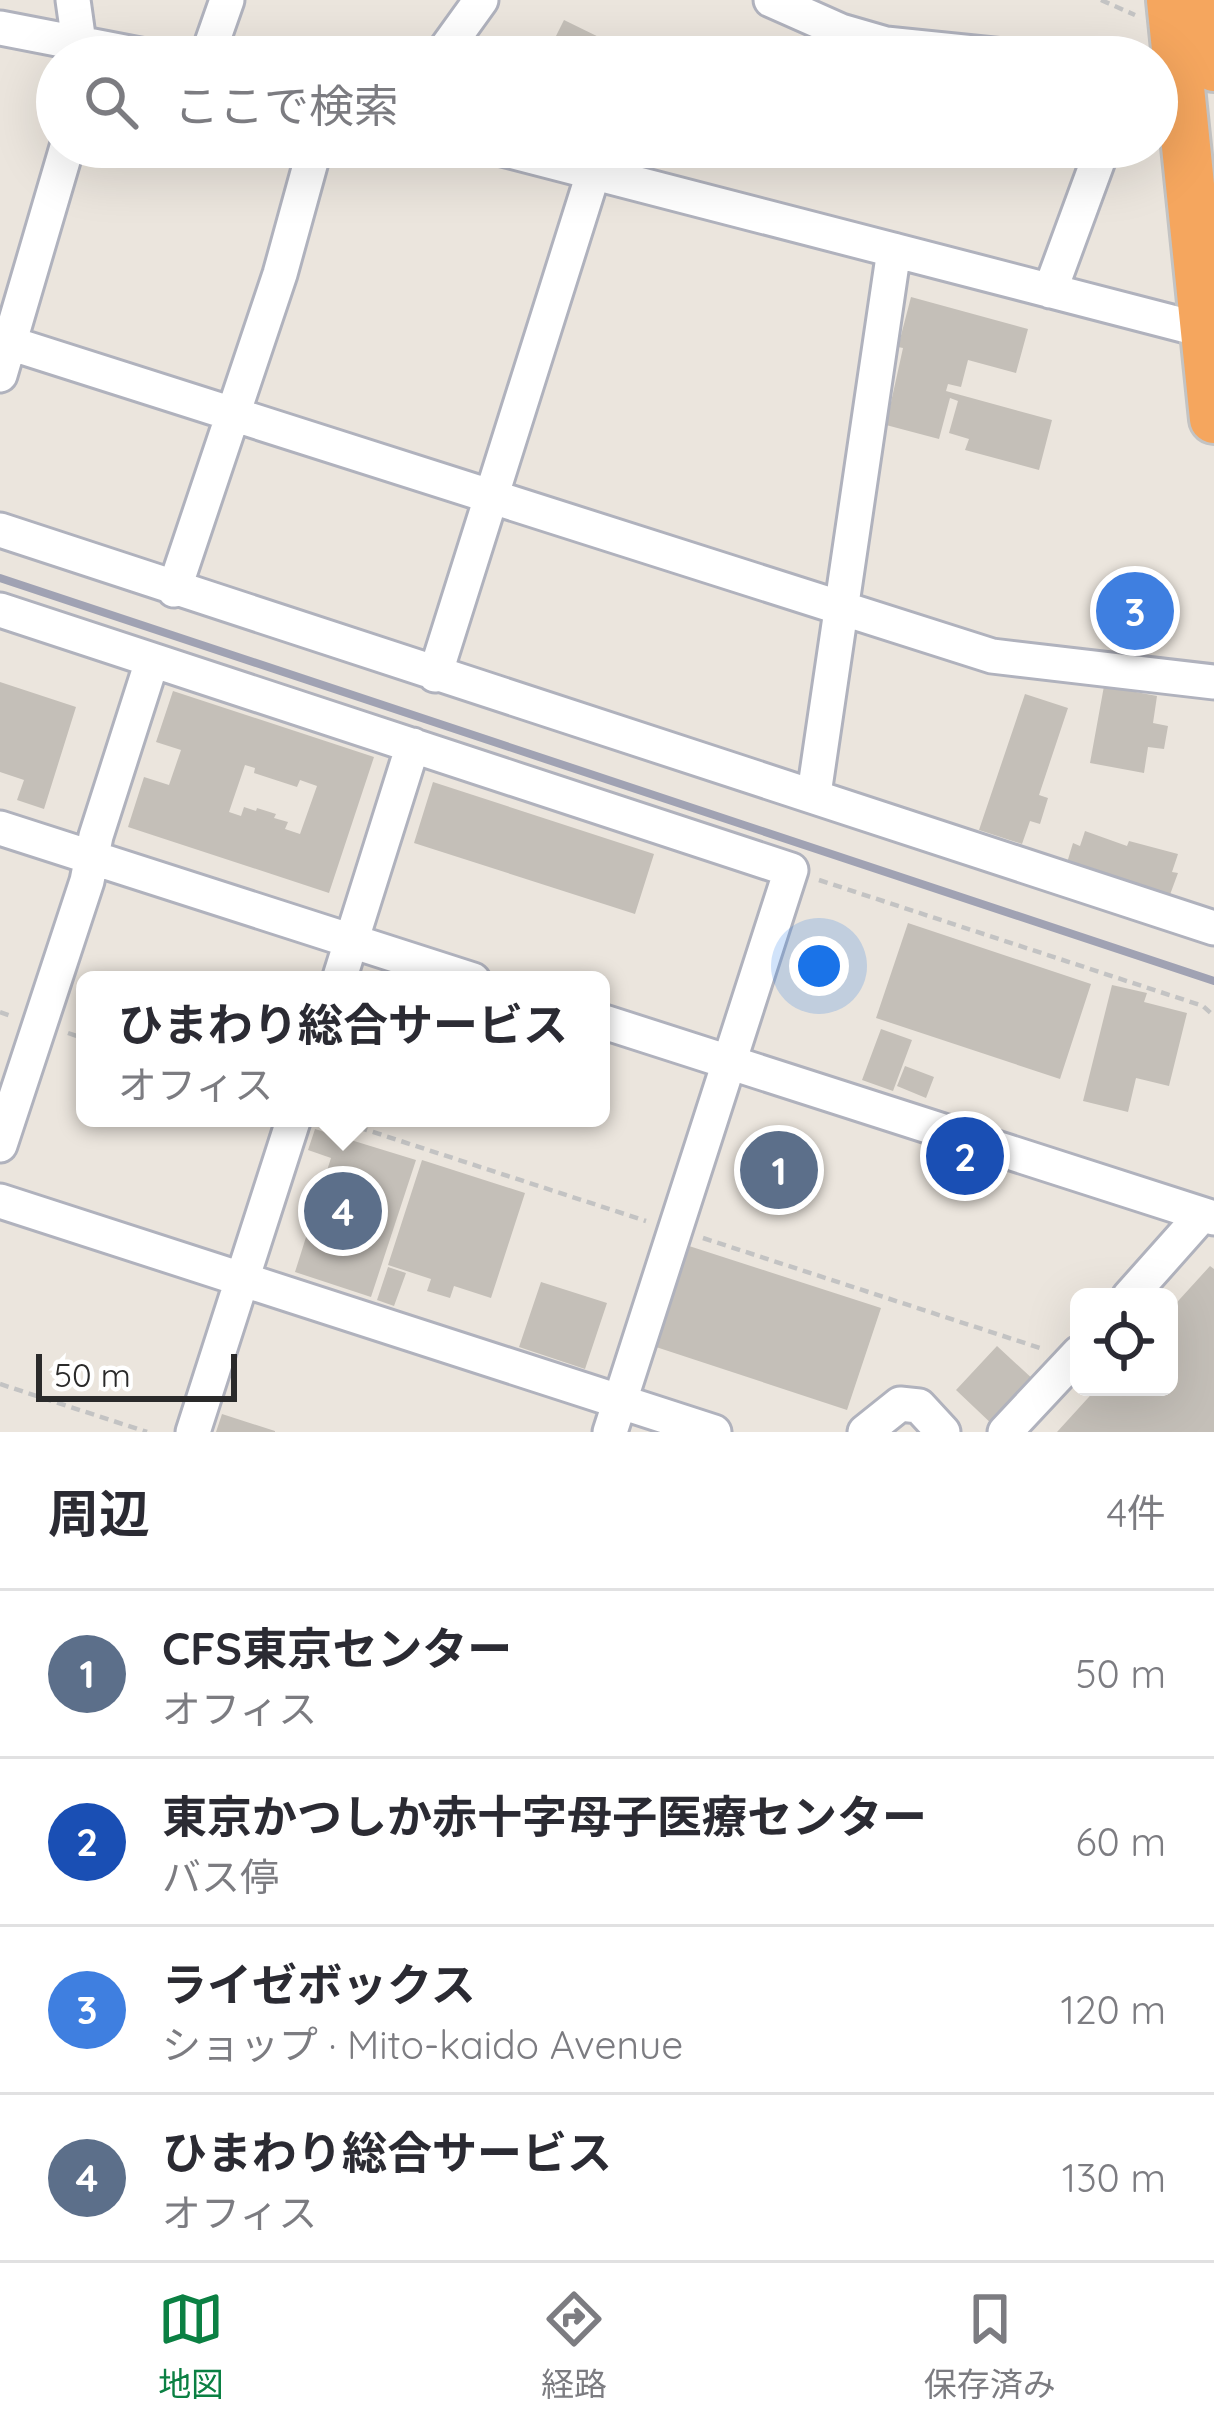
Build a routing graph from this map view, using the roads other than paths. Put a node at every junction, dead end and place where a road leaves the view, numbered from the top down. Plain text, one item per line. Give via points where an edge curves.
1 (73, 0) edge
2 (227, 0) edge
3 (481, 0) edge
4 (771, 0) edge
5 (1206, 0) edge
6 (0, 28) edge
7 (78, 36) edge
8 (214, 36) edge
9 (455, 36) edge
10 (858, 36) edge
11 (36, 37) edge
12 (1214, 67) edge
13 (1178, 150) edge
14 (60, 168) edge
15 (309, 168) edge
16 (571, 168) edge
17 (1094, 168) edge
18 (593, 174) junction
19 (894, 250) junction
20 (1050, 291) junction
21 (1210, 332) edge
22 (3, 353) edge
23 (233, 414) junction
24 (1214, 419) edge
25 (492, 495) junction
26 (0, 530) edge
27 (174, 590) junction
28 (840, 606) junction
29 (0, 610) edge
30 (152, 661) junction
31 (435, 675) junction
32 (1214, 682) edge
33 (413, 745) junction
34 (814, 794) junction
35 (0, 828) edge
36 (92, 858) junction
37 (1214, 928) edge
38 (351, 941) junction
39 (342, 971) edge
40 (445, 971) edge
41 (610, 1025) edge
42 (728, 1062) junction
43 (291, 1127) edge
44 (0, 1145) edge
45 (0, 1201) edge
46 (1208, 1217) edge
47 (242, 1279) junction
48 (1138, 1288) edge
49 (1070, 1363) edge
50 (615, 1416) edge
51 (193, 1432) edge
52 (714, 1432) edge
53 (866, 1432) edge
54 (943, 1432) edge
55 (1005, 1432) edge

1 - 7 street
2 - 8 street
3 - 9 street
4 - 10 street
5 - 12 highway
6 - 11 street
13 - 21 highway
14 - 22 street
15 - 23 street
16 - 18 street
17 - 20 street
18 - 19 street
18 - 25 street
19 - 20 street
19 - 28 street
20 - 21 street
21 - 24 highway
22 - 23 street
23 - 25 street
23 - 27 street
25 - 28 street
25 - 31 street
26 - 27 street
27 - 31 street
28 - 32 street via 992,656
28 - 34 street
29 - 30 street
30 - 33 street
30 - 36 street
31 - 34 street
33 - 38 street
33 - 42 street via 791,870
34 - 37 street
35 - 36 street
36 - 38 street
36 - 44 street
38 - 39 street
38 - 40 street
41 - 42 street
42 - 46 street
42 - 50 street
43 - 47 street
45 - 47 street
46 - 48 street
47 - 50 street
47 - 51 street
49 - 55 street
50 - 52 street
53 - 54 street via 900,1405 919,1406

